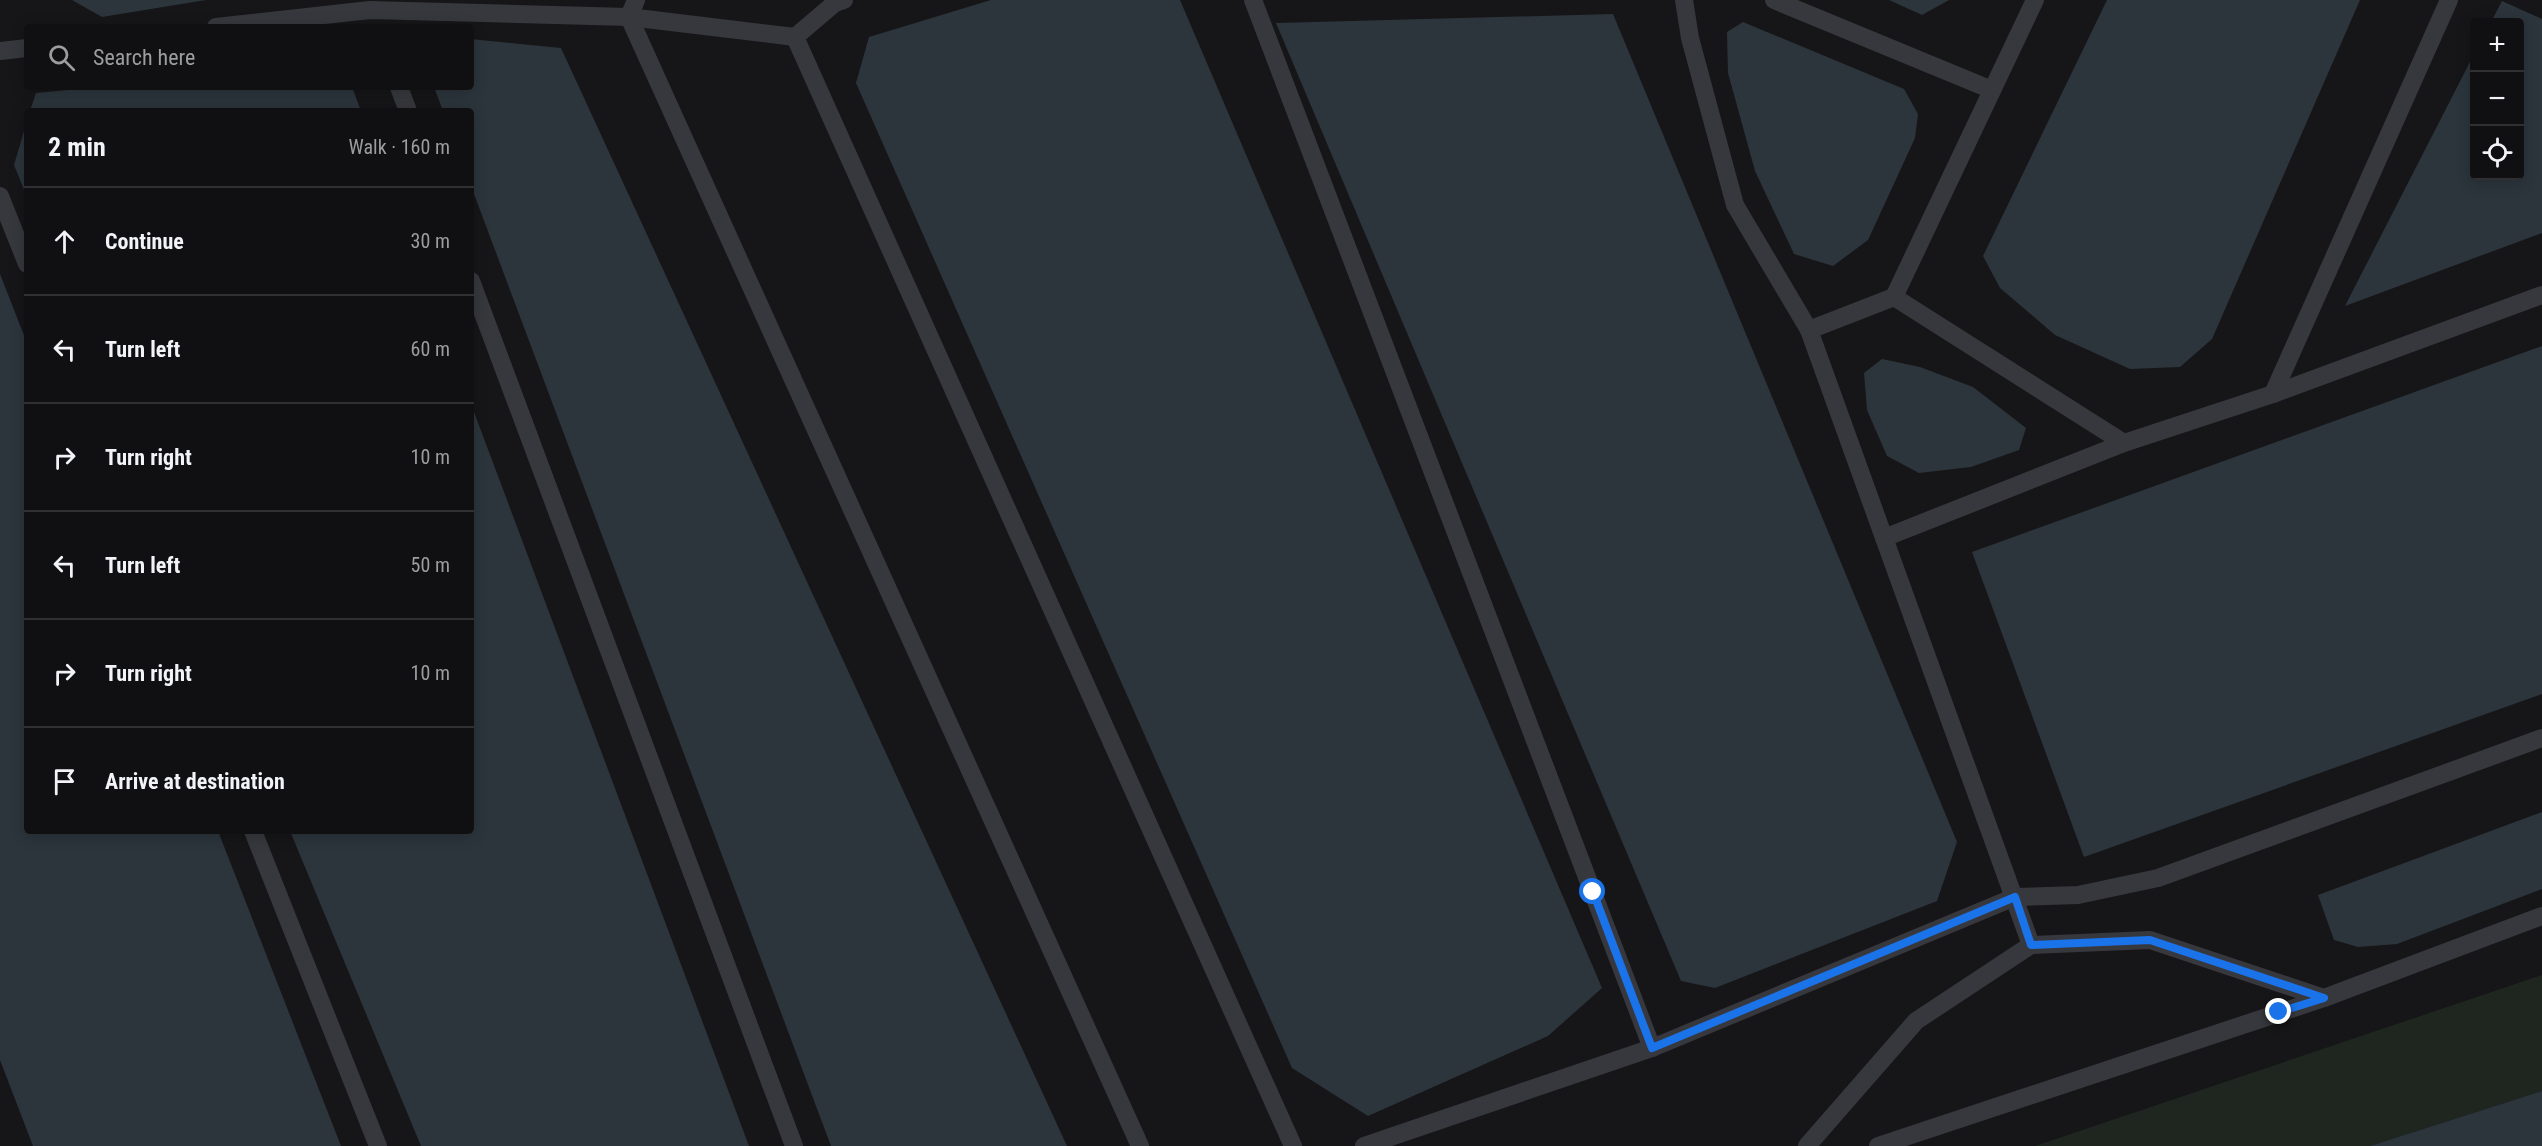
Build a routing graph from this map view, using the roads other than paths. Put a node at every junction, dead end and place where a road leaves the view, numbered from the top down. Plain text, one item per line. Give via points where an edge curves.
1 (1253, 0) edge
2 (1684, 0) edge
3 (1774, 0) edge
4 (2035, 0) edge
5 (2449, 0) edge
6 (838, 1) edge
7 (632, 9) edge
8 (373, 12) edge
9 (247, 24) edge
10 (795, 37) junction
11 (24, 48) edge
12 (0, 51) edge
13 (400, 90) edge
14 (1992, 90) junction
15 (407, 108) edge
16 (0, 196) edge
17 (24, 256) edge
18 (474, 288) edge
19 (2542, 295) edge
20 (1894, 297) junction
21 (1809, 330) junction
22 (2272, 394) junction
23 (2124, 443) junction
24 (1884, 538) junction
25 (2542, 738) edge
26 (254, 834) edge
27 (2015, 897) junction
28 (2542, 916) edge
29 (2031, 945) junction
30 (2324, 998) junction
31 (1652, 1048) junction
32 (378, 1146) edge
33 (794, 1146) edge
34 (1140, 1146) edge
35 (1293, 1146) edge
36 (1364, 1146) edge
37 (1807, 1146) edge
38 (1878, 1146) edge

1 - 31 lane
2 - 21 lane via 1690,38 1735,205
3 - 14 lane
4 - 14 lane
5 - 22 lane
6 - 10 lane
7 - 8 lane
7 - 10 lane
7 - 34 lane
8 - 9 lane
10 - 35 lane
11 - 12 lane
13 - 15 lane
14 - 20 lane
16 - 17 lane
18 - 33 lane
19 - 22 lane
20 - 21 lane
20 - 23 lane
21 - 24 lane
22 - 23 lane
23 - 24 lane
24 - 27 lane
25 - 27 lane via 2158,878 2078,895
26 - 32 lane
27 - 29 lane
27 - 31 lane
28 - 30 lane
29 - 30 lane via 2150,940
29 - 37 lane via 1916,1021
30 - 38 lane
31 - 36 lane

